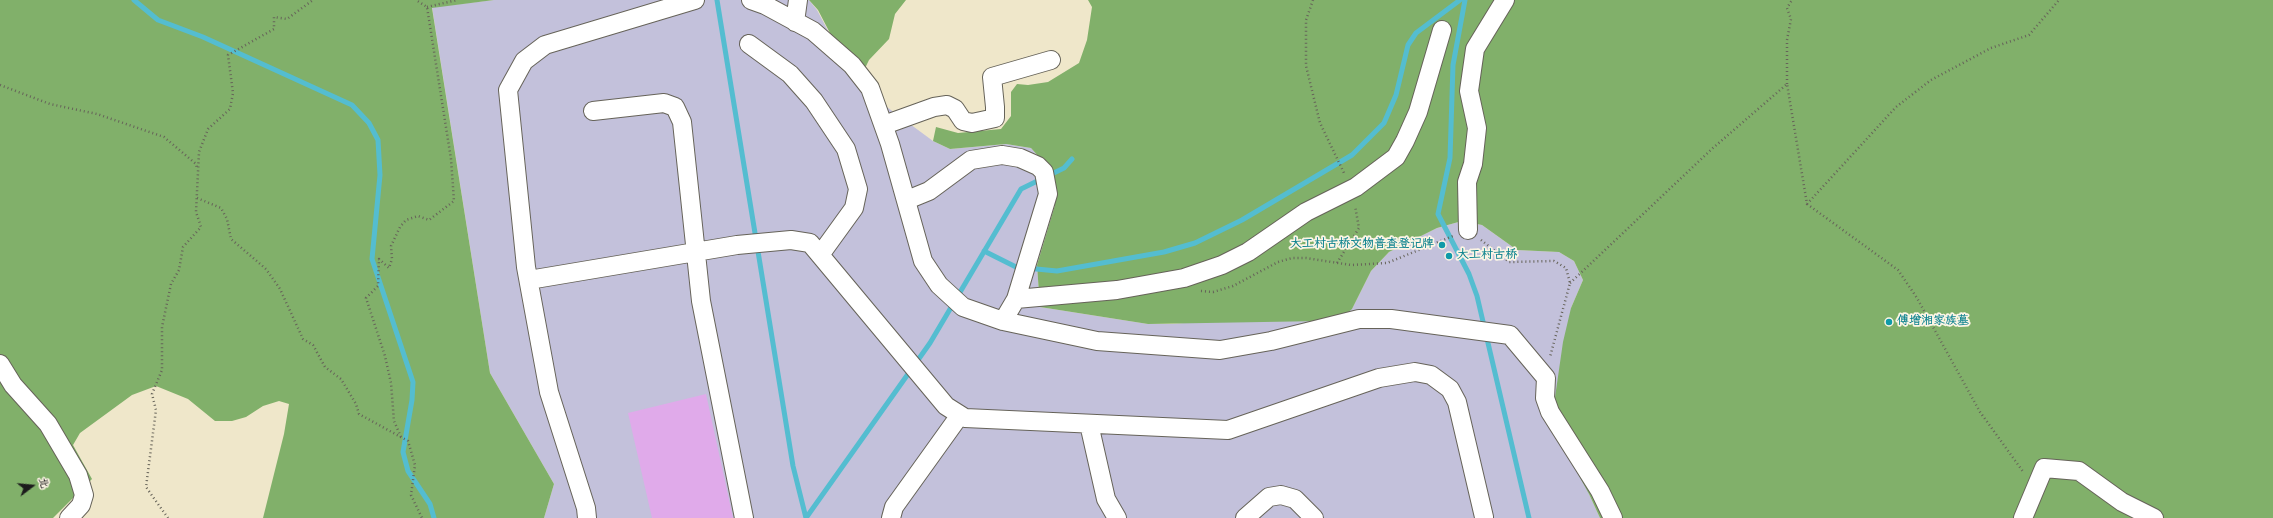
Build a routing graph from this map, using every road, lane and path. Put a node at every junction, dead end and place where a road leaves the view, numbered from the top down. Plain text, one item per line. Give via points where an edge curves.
1 (313, 0) edge
2 (416, 0) edge
3 (457, 0) edge
4 (695, 0) edge
5 (751, 0) edge
6 (798, 0) edge
7 (1314, 0) edge
8 (1505, 0) edge
9 (1792, 0) edge
10 (2059, 0) edge
11 (427, 7) junction
12 (795, 22) junction
13 (1442, 30) dead end
14 (749, 44) dead end
15 (1051, 60) dead end
16 (1787, 84) junction
17 (0, 85) edge
18 (593, 111) dead end
19 (884, 125) junction
20 (198, 172) junction
21 (1350, 189) junction
22 (197, 198) junction
23 (907, 200) junction
24 (1807, 204) junction
25 (1464, 231) junction
26 (696, 252) junction
27 (820, 255) junction
28 (1336, 263) junction
29 (529, 280) junction
30 (1570, 283) junction
31 (1196, 290) dead end
32 (1016, 299) junction
33 (1003, 321) junction
34 (0, 364) edge
35 (1546, 378) junction
36 (960, 415) junction
37 (1089, 424) junction
38 (401, 437) junction
39 (2035, 489) junction
40 (1484, 517) edge
41 (69, 518) edge
42 (168, 518) edge
43 (422, 518) edge
44 (587, 518) edge
45 (744, 518) edge
46 (890, 518) edge
47 (1117, 518) edge
48 (1245, 518) edge
49 (1314, 518) edge
50 (1613, 518) edge
51 (2023, 518) edge
52 (2154, 518) edge

1 - 20 path via 287,19 274,17 274,29 228,55 233,93 230,109 208,129 199,152
2 - 11 path
3 - 11 path
4 - 29 street via 545,45 524,61 508,90
5 - 12 street
6 - 12 street
7 - 21 path via 1306,20 1306,66 1320,123
8 - 25 street via 1475,49 1469,91 1477,128 1473,164 1467,182
9 - 16 path via 1787,8 1791,19 1787,40
10 - 24 path via 2029,35 1990,48 1937,76 1896,107
11 - 38 path via 451,159 454,201 429,220 418,216 406,220 391,246 392,259 389,268 379,259 378,286 366,298 385,356 391,383 394,421
12 - 19 street via 813,31 852,65 870,88
13 - 21 street via 1418,112 1396,157
14 - 27 street via 790,74 814,101 846,149 858,189 854,208
15 - 19 street via 992,77 996,107 994,118 972,123 963,121 955,109 947,105 934,107
16 - 24 path
16 - 30 path via 1708,153
17 - 20 path via 50,104 97,114 164,137 196,164
18 - 26 street via 658,103 675,107 682,122
19 - 23 street
20 - 22 path
21 - 28 path via 1359,228
21 - 32 street via 1306,212 1248,252 1222,265 1184,278 1117,290
22 - 38 path via 221,208 227,219 231,239 266,268 280,289 303,339 313,345 325,367 341,379 359,414
22 - 42 path via 196,212 201,227 183,247 179,270 171,284 162,327 162,370 152,394 156,410 146,486
23 - 32 street via 929,191 971,160 1002,155 1020,158 1038,166 1045,178 1048,194
23 - 33 street via 923,261 939,285 955,300
24 - 39 path via 1898,270 1917,298 1980,412
25 - 28 path via 1387,263 1351,266
25 - 30 path via 1509,262 1554,261 1566,268
26 - 27 street via 792,240 810,243
26 - 29 street
26 - 45 street via 701,301
27 - 36 street via 923,380 946,406
28 - 31 path via 1292,258 1278,262 1233,286 1213,292
29 - 44 street via 549,392
30 - 35 path
32 - 33 street
33 - 35 street via 1097,341 1220,350 1271,341 1360,319 1391,319 1510,335
34 - 41 street via 13,385 48,424 78,475 84,495 81,505
35 - 50 street via 1545,398 1550,412 1600,492
36 - 37 street via 965,418
36 - 46 street via 894,507
37 - 40 street via 1228,430 1379,378 1414,372 1431,375 1450,389 1457,402
37 - 47 street via 1106,499
38 - 43 path via 408,441 415,465 411,495
39 - 51 street
39 - 52 street via 2044,468 2079,471 2122,502
48 - 49 street via 1269,497 1281,495 1295,499

